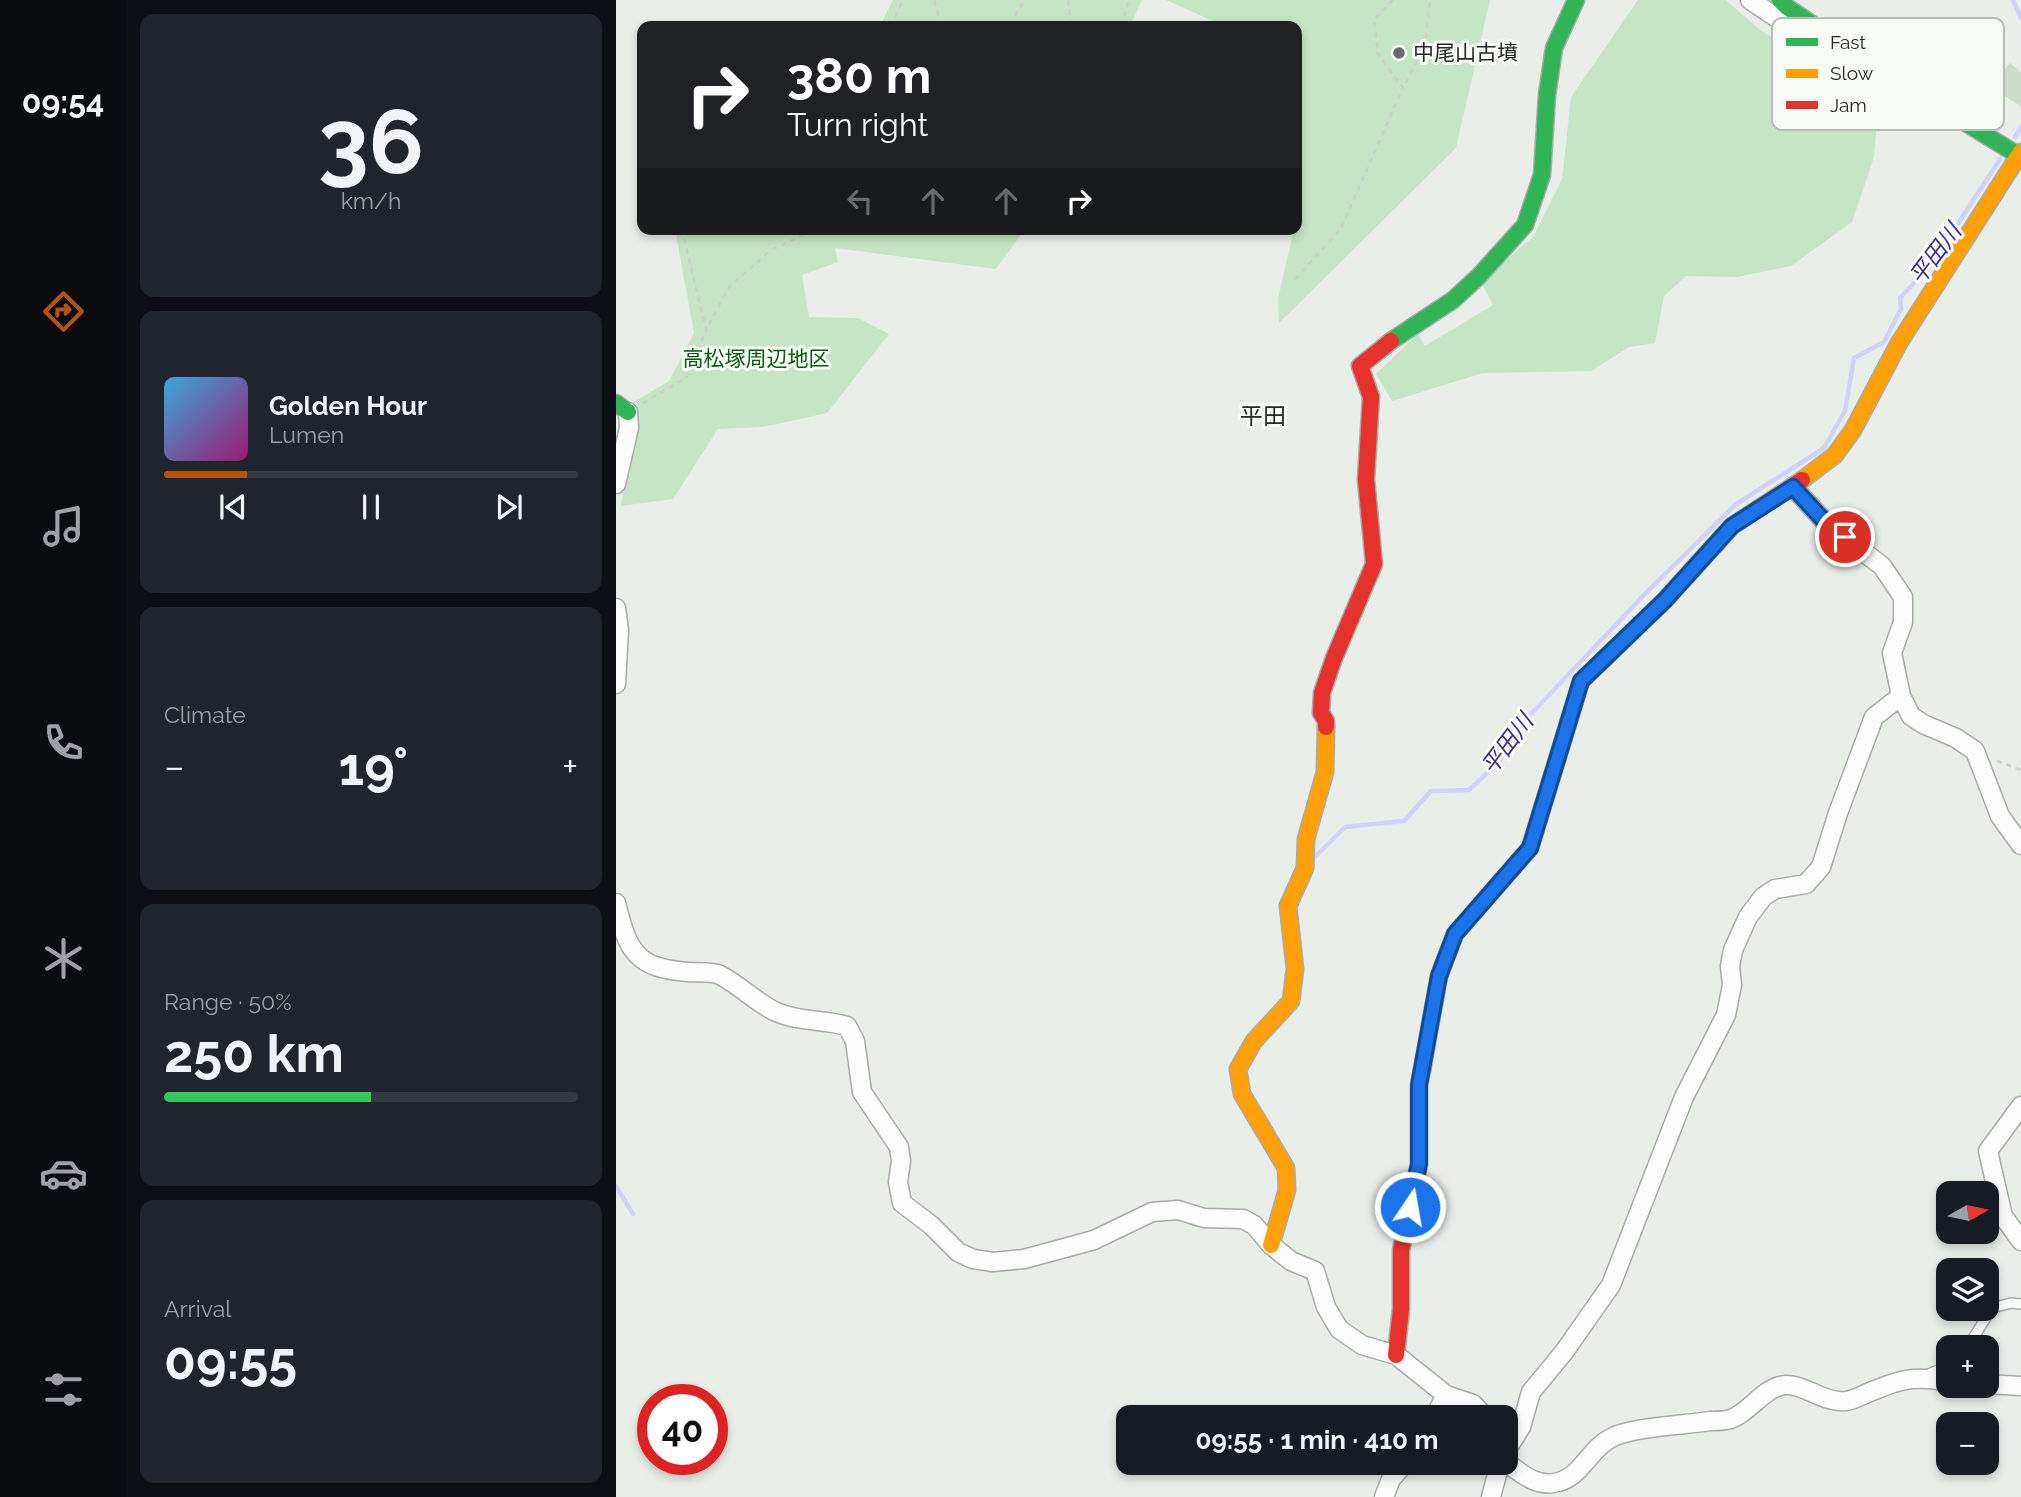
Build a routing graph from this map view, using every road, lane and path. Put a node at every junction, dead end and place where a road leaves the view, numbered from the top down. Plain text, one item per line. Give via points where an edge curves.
1 (902, 0) edge
2 (934, 0) edge
3 (1025, 0) edge
4 (1068, 0) edge
5 (1129, 0) edge
6 (1393, 0) edge
7 (1430, 0) edge
8 (1576, 0) edge
9 (1749, 0) edge
10 (1780, 0) edge
11 (1776, 18) edge
12 (1803, 18) edge
13 (893, 21) edge
14 (940, 21) edge
15 (1015, 21) edge
16 (1070, 21) edge
17 (1123, 21) edge
18 (1403, 88) junction
19 (1979, 130) edge
20 (2020, 155) edge
21 (683, 235) edge
22 (803, 235) edge
23 (1295, 279) dead end
24 (706, 330) junction
25 (622, 408) edge
26 (616, 484) edge
27 (1793, 487) junction
28 (616, 608) edge
29 (616, 684) edge
30 (1901, 696) junction
31 (2021, 845) edge
32 (616, 903) edge
33 (2021, 1106) edge
34 (2021, 1241) edge
35 (1271, 1245) junction
36 (2021, 1304) edge
37 (1975, 1335) edge
38 (1396, 1355) junction
39 (1936, 1371) edge
40 (1919, 1377) junction
41 (1936, 1379) edge
42 (1999, 1385) edge
43 (2021, 1387) edge
44 (1446, 1395) junction
45 (1441, 1405) edge
46 (1474, 1405) edge
47 (1518, 1432) edge
48 (1518, 1471) edge
49 (1394, 1475) edge
50 (1497, 1475) edge
51 (1384, 1497) edge
52 (1491, 1497) edge

1 - 13 path
2 - 14 path
3 - 15 path
4 - 16 path
5 - 17 path
6 - 18 path via 1374,20 1378,54
7 - 18 path via 1425,46
8 - 35 street via 1554,48 1542,175 1525,225 1453,300 1360,366 1371,397 1366,479 1374,564 1322,693 1325,772 1306,839 1305,868 1288,906 1295,969 1292,1001 1254,1041 1238,1069 1242,1094 1286,1168 1287,1190
9 - 11 street
10 - 12 street
18 - 23 path via 1340,230
19 - 20 street
20 - 27 street via 1899,343 1853,430 1835,455
21 - 24 path
22 - 24 path via 771,250 729,287
24 - 25 path via 686,378
25 - 26 street via 629,428
27 - 30 street via 1826,523 1882,566 1903,597 1903,622 1892,653
27 - 38 street via 1732,526 1665,600 1581,681 1530,848 1455,934 1439,976 1419,1085 1419,1164 1401,1250
28 - 29 street
30 - 31 street via 1911,716 1975,751 2000,816
30 - 47 street via 1874,717 1821,867 1806,884 1775,889 1763,897 1748,917 1733,950 1726,1015 1684,1097 1611,1285 1531,1392
32 - 35 street via 624,936 635,955 650,964 718,974 792,1018 847,1026 855,1041 862,1092 899,1147 902,1203 958,1252 993,1262 1024,1259 1094,1240 1152,1212 1178,1210 1204,1218 1243,1219
33 - 34 street via 1988,1151 2003,1216
35 - 38 street via 1291,1261 1315,1271 1326,1307 1339,1329 1362,1345
36 - 37 lane via 1992,1308
38 - 44 street
39 - 40 lane
40 - 41 street
40 - 48 street via 1846,1401 1827,1400 1781,1385 1731,1419 1612,1437 1563,1481 1533,1481
42 - 43 street
44 - 45 street
44 - 46 street
49 - 51 street
50 - 52 street

